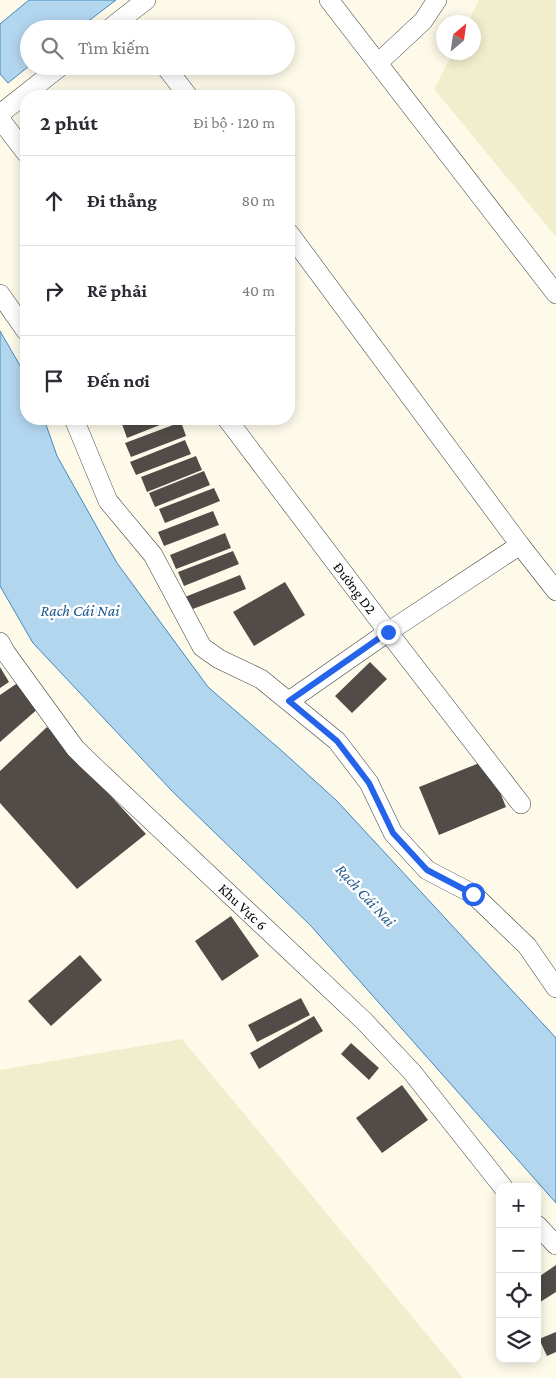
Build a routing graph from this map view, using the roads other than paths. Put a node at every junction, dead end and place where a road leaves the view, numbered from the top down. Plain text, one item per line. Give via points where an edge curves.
1 (146, 0) edge
2 (329, 0) edge
3 (436, 0) edge
4 (133, 20) edge
5 (378, 63) junction
6 (50, 75) edge
7 (172, 75) edge
8 (30, 90) edge
9 (183, 90) edge
10 (20, 98) edge
11 (0, 114) edge
12 (0, 119) edge
13 (20, 145) edge
14 (295, 241) edge
15 (556, 294) edge
16 (2, 297) edge
17 (20, 322) edge
18 (76, 425) edge
19 (232, 425) edge
20 (520, 545) junction
21 (556, 591) edge
22 (388, 632) junction
23 (0, 642) edge
24 (289, 701) junction
25 (521, 804) dead end
26 (556, 988) edge
27 (500, 1183) edge
28 (540, 1228) edge
29 (556, 1245) edge

1 - 4 street
2 - 5 street
3 - 5 street via 423,21
5 - 15 street
6 - 8 street
7 - 9 street
10 - 11 street
12 - 13 street
14 - 20 street
16 - 17 street
18 - 24 street via 108,502 153,555 202,647 261,679
19 - 22 street, Đường D2
20 - 21 street
20 - 22 street
22 - 24 street
22 - 25 street, Đường D2
23 - 27 street, Khu Vực 6 via 85,758 364,1021 412,1072
24 - 26 street via 337,741 369,783 393,833 427,870 473,894 527,946
28 - 29 street

